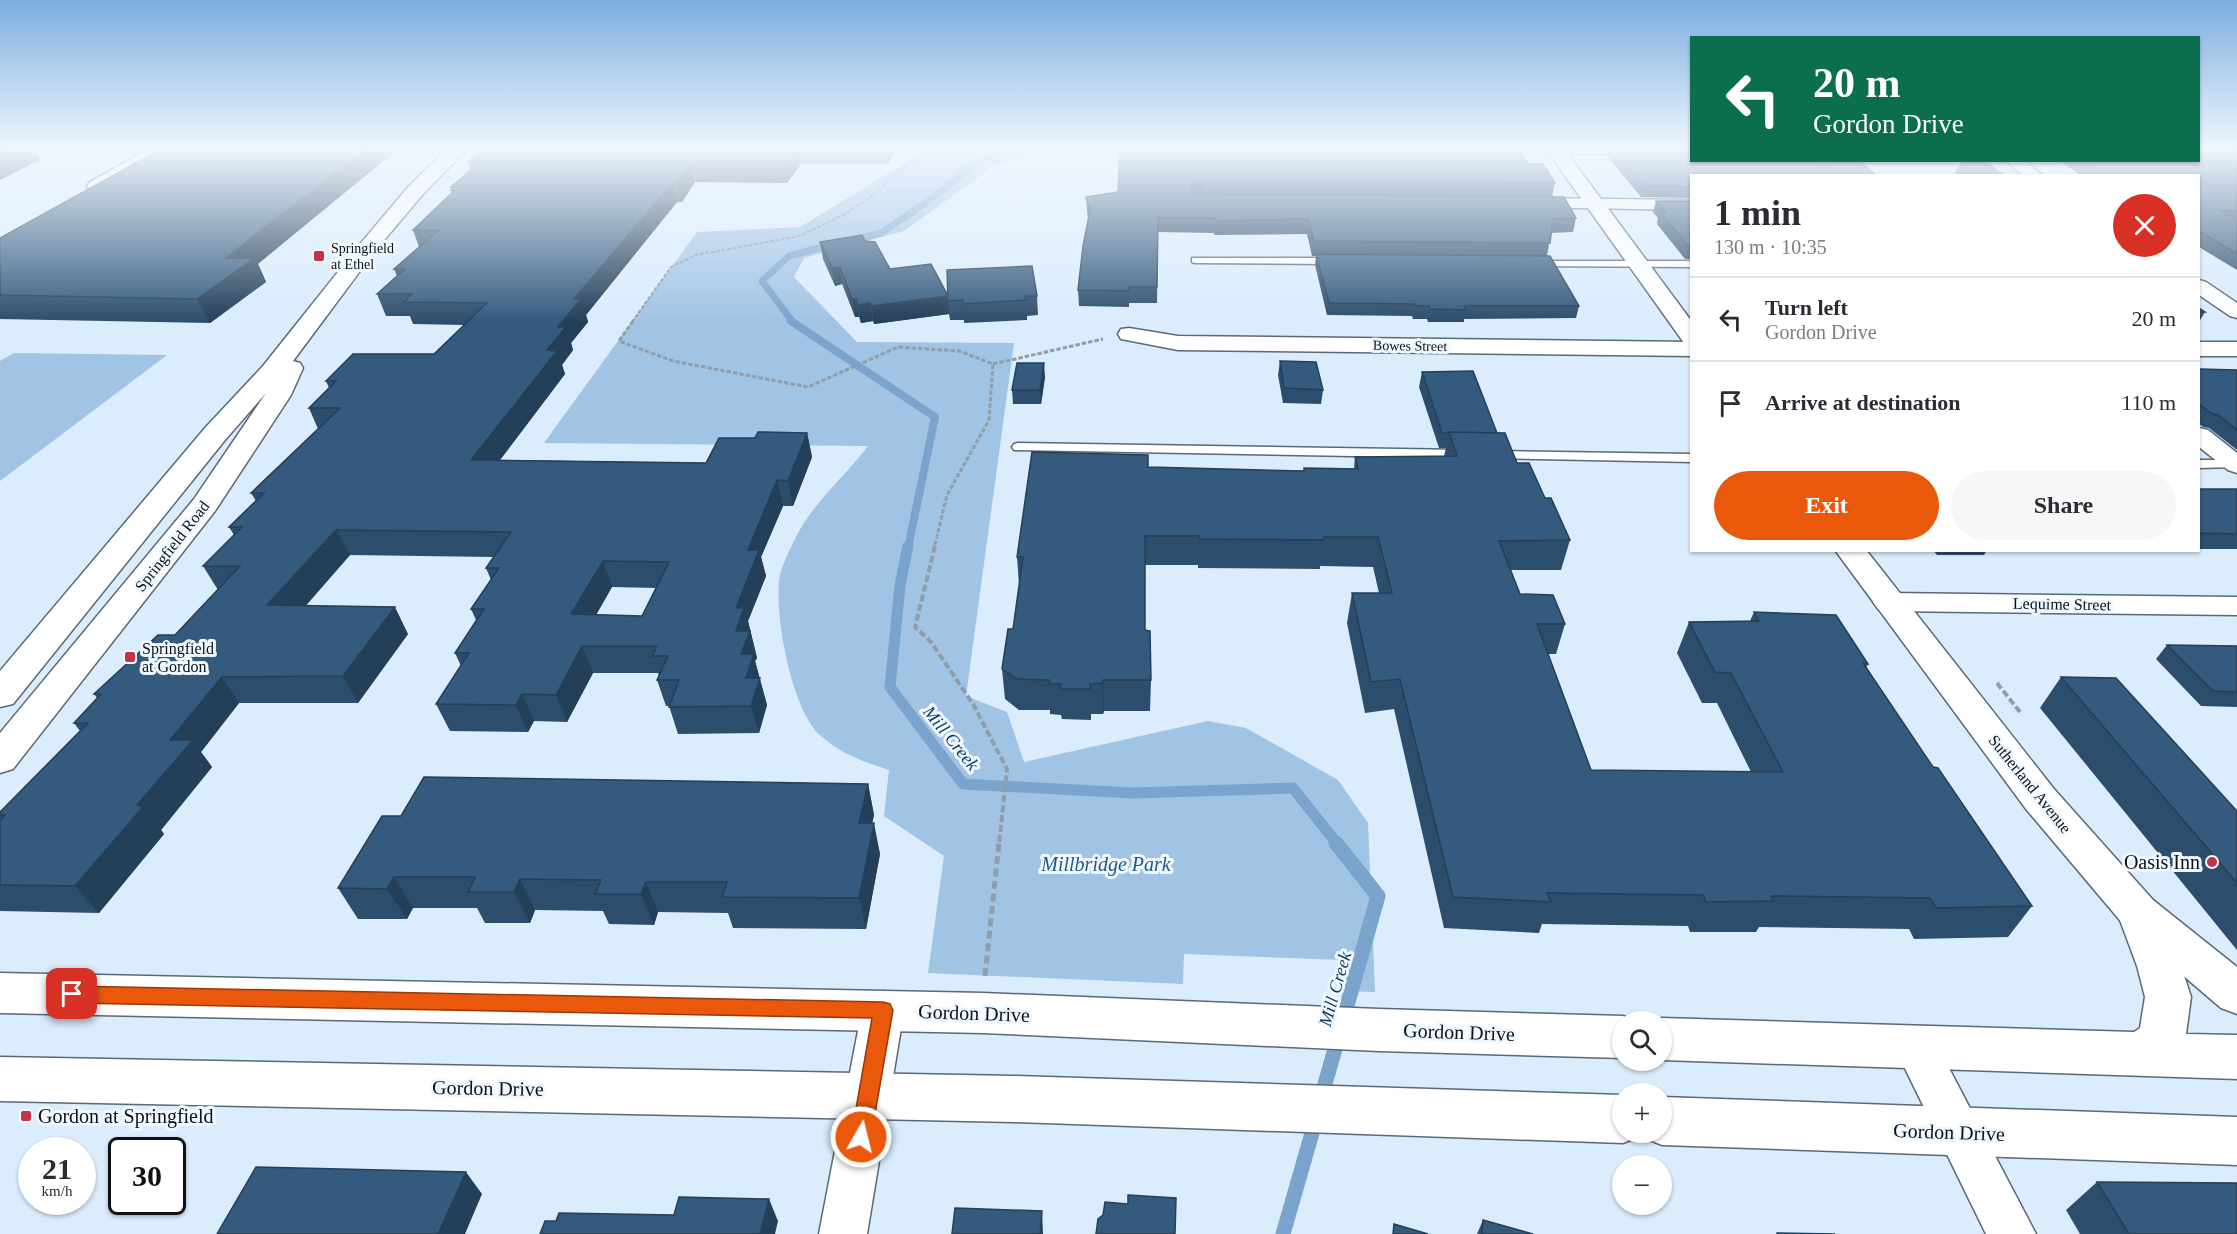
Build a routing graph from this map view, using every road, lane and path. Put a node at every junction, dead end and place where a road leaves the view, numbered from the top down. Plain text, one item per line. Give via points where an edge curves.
1 (402, 207) edge
2 (857, 207) edge
3 (1596, 207) edge
4 (1195, 260) dead end
5 (1350, 261) edge
6 (1516, 263) edge
7 (1638, 264) junction
8 (1690, 264) edge
9 (2200, 287) edge
10 (2237, 312) edge
11 (316, 315) junction
12 (1129, 334) joint
13 (1690, 335) edge
14 (1690, 349) edge
15 (2200, 349) edge
16 (2237, 350) edge
17 (993, 364) junction
18 (2200, 436) edge
19 (1018, 447) dead end
20 (1690, 458) edge
21 (2200, 464) edge
22 (2236, 465) edge
23 (1851, 552) edge
24 (1888, 602) junction
25 (2237, 606) edge
26 (0, 695) edge
27 (0, 759) edge
28 (2138, 912) junction
29 (0, 993) edge
30 (2237, 994) edge
31 (883, 1010) junction
32 (983, 1013) junction
33 (1612, 1037) edge
34 (1672, 1039) edge
35 (1915, 1046) junction
36 (2139, 1055) junction
37 (2237, 1057) edge
38 (0, 1079) edge
39 (867, 1095) junction
40 (1612, 1119) edge
41 (1672, 1121) edge
42 (1959, 1133) junction
43 (2237, 1141) edge
44 (843, 1234) edge
45 (2012, 1234) edge

1 - 11 main road, Springfield Road
2 - 17 path via 800,236 696,255 671,267 619,341 673,361 808,387 898,347 959,351
3 - 7 main road
4 - 5 lane
6 - 7 lane
7 - 8 lane
7 - 13 main road
9 - 10 street
11 - 26 main road, Springfield Road
11 - 27 main road, Springfield Road via 278,395 205,506
12 - 14 street, Bowes Street via 1178,343
12 - 17 path
15 - 16 street
17 - 32 path via 989,420 947,495 915,627 931,642 973,704 1008,769
18 - 22 street
19 - 20 lane
21 - 22 lane
23 - 24 main road, Sutherland Avenue
24 - 25 street, Lequime Street
24 - 28 main road, Sutherland Avenue via 2040,800
28 - 30 main road, Sutherland Avenue
28 - 36 main road via 2168,997 2162,1040
29 - 31 main road, Gordon Drive
31 - 32 main road, Gordon Drive
31 - 39 street
32 - 33 main road, Gordon Drive
34 - 35 main road
35 - 36 main road
35 - 42 street
36 - 37 main road
38 - 39 main road, Gordon Drive
39 - 40 main road, Gordon Drive
39 - 44 street
41 - 42 main road, Gordon Drive
42 - 43 main road, Gordon Drive
42 - 45 street

